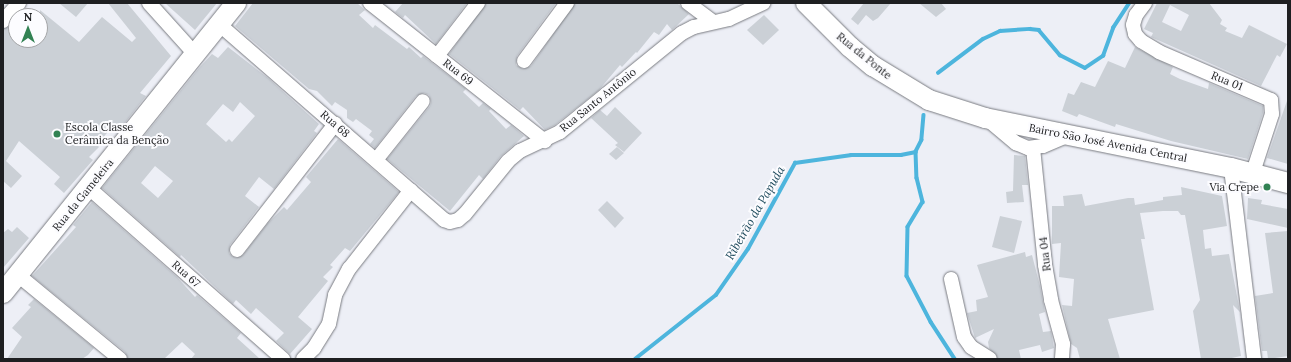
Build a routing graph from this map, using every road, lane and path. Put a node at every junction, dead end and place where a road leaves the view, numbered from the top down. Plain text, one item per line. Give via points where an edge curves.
1 (19, 3) edge
2 (149, 3) edge
3 (236, 3) edge
4 (370, 3) edge
5 (478, 3) edge
6 (567, 3) edge
7 (688, 3) edge
8 (764, 3) edge
9 (806, 3) edge
10 (1145, 3) edge
11 (3, 21) edge
12 (713, 22) junction
13 (220, 24) junction
14 (195, 54) junction
15 (437, 56) junction
16 (524, 61) dead end
17 (929, 100) joint
18 (423, 101) dead end
19 (985, 118) junction
20 (335, 124) junction
21 (1069, 135) junction
22 (545, 141) junction
23 (1033, 148) junction
24 (376, 160) junction
25 (1231, 168) junction
26 (1253, 172) junction
27 (1288, 183) edge
28 (89, 188) junction
29 (411, 190) junction
30 (450, 222) joint
31 (237, 250) dead end
32 (18, 275) junction
33 (951, 279) dead end
34 (3, 293) edge
35 (120, 359) edge
36 (283, 359) edge
37 (303, 359) edge
38 (990, 359) edge
39 (1062, 359) edge
40 (1254, 359) edge

1 - 11 street
2 - 14 street
3 - 13 street, Rua da Gameleira
4 - 15 street, Rua 69
5 - 15 street
6 - 16 street
7 - 12 street
8 - 12 street, Rua Santo Antônio via 744,13
9 - 17 street, Rua da Ponte via 873,66
10 - 26 street, Rua 01 via 1133,24 1135,34 1147,45 1271,100 1272,114
12 - 22 street, Rua Santo Antônio via 682,33 575,121
13 - 14 street, Rua da Gameleira
13 - 20 street, Rua 68
14 - 28 street, Rua da Gameleira
15 - 22 street, Rua 69
17 - 19 street, Bairro São José Avenida Central
18 - 24 street
19 - 21 street, Bairro São José Avenida Central
19 - 23 street via 1016,143
20 - 24 street, Rua 68
20 - 31 street
21 - 23 street
21 - 25 street, Bairro São José Avenida Central
22 - 30 street, Rua Santo Antônio via 520,151 508,161 465,214
23 - 39 street, Rua 04 via 1045,265 1063,344
24 - 29 street, Rua 68
25 - 26 street, Bairro São José Avenida Central
25 - 40 street
26 - 27 street, Bairro São José Avenida Central
28 - 32 street, Rua da Gameleira
28 - 36 street, Rua 67
29 - 30 street, Rua 68 via 444,220
29 - 37 street via 350,269 335,295 329,324 314,348
32 - 34 street, Rua da Gameleira
32 - 35 street
33 - 38 street via 964,337 971,347

